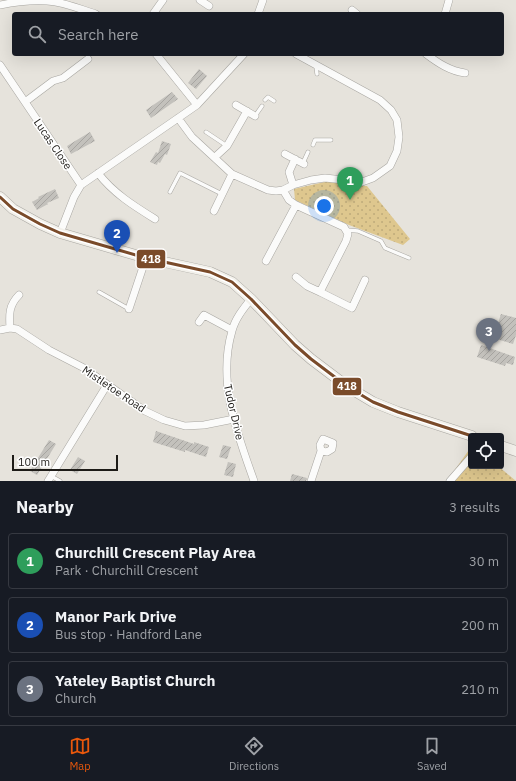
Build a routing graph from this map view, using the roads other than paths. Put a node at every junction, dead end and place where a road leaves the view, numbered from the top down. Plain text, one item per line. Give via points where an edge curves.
1 (163, 0) edge
2 (200, 0) edge
3 (263, 0) edge
4 (449, 0) edge
5 (0, 5) edge
6 (210, 6) dead end
7 (90, 12) edge
8 (154, 12) edge
9 (259, 12) edge
10 (446, 12) edge
11 (158, 56) edge
12 (242, 56) edge
13 (300, 56) edge
14 (430, 56) edge
15 (88, 59) dead end
16 (0, 65) edge
17 (316, 65) junction
18 (465, 73) dead end
19 (316, 74) dead end
20 (360, 88) junction
21 (352, 92) dead end
22 (265, 100) dead end
23 (274, 101) dead end
24 (25, 102) junction
25 (197, 105) junction
26 (236, 105) dead end
27 (262, 106) dead end
28 (247, 111) junction
29 (255, 116) joint
30 (178, 118) junction
31 (206, 132) dead end
32 (331, 140) dead end
33 (313, 145) dead end
34 (227, 146) junction
35 (308, 152) dead end
36 (285, 154) dead end
37 (215, 157) junction
38 (295, 159) junction
39 (303, 163) joint
40 (98, 173) junction
41 (232, 174) junction
42 (81, 185) junction
43 (294, 185) junction
44 (283, 190) junction
45 (170, 192) dead end
46 (222, 194) junction
47 (0, 197) edge
48 (296, 205) junction
49 (214, 211) dead end
50 (155, 220) dead end
51 (346, 230) junction
52 (60, 233) junction
53 (146, 258) junction
54 (409, 258) dead end
55 (266, 261) dead end
56 (296, 277) dead end
57 (365, 280) dead end
58 (99, 292) dead end
59 (320, 292) junction
60 (19, 295) dead end
61 (251, 299) junction
62 (129, 309) joint
63 (199, 322) dead end
64 (10, 328) junction
65 (0, 330) edge
66 (232, 330) junction
67 (107, 385) junction
68 (234, 419) junction
69 (468, 435) edge
70 (504, 447) edge
71 (321, 451) dead end
72 (516, 451) edge
73 (468, 460) edge
74 (49, 478) edge
75 (60, 481) edge
76 (254, 481) edge
77 (311, 481) edge
78 (450, 481) edge

1 - 8 street
2 - 6 street
3 - 9 street
4 - 10 street
5 - 7 street via 48,1
11 - 25 street
12 - 25 street
13 - 17 street
14 - 18 street via 456,72
15 - 24 street
16 - 24 street, Lucas Close
17 - 19 lane
17 - 20 street
20 - 21 lane
20 - 43 street via 380,100 397,120 397,151 390,166 362,182 325,178
22 - 23 lane via 268,97
24 - 42 street, Lucas Close
25 - 30 street
26 - 28 street
27 - 29 lane
28 - 29 street
28 - 34 street
30 - 37 street via 192,137
30 - 40 street
31 - 34 lane
32 - 33 lane via 315,140
34 - 37 street
35 - 39 lane
36 - 38 street
37 - 41 street
38 - 39 street
38 - 43 street via 289,172
40 - 42 street
40 - 50 street via 129,203
41 - 44 street via 268,190
41 - 46 street
42 - 52 street
43 - 44 street
44 - 48 street via 289,200
45 - 46 lane via 180,173
46 - 49 street
47 - 52 street via 13,209
48 - 51 street
48 - 55 street
51 - 54 lane via 358,231 381,241 385,248
51 - 59 street via 348,237
52 - 53 street
53 - 61 street via 210,272 232,282
53 - 62 street
56 - 59 street
57 - 59 street via 352,308
58 - 62 lane
60 - 64 street via 9,312
61 - 66 street, Tudor Drive
61 - 69 street via 295,345 348,387 373,402 398,412
63 - 66 street via 204,315
64 - 65 street
64 - 67 street, Mistletoe Road via 17,329 49,350 84,368
66 - 68 street, Tudor Drive via 226,363 227,385
67 - 68 street, Mistletoe Road via 145,411 185,426 204,426
67 - 74 street
68 - 76 street, Tudor Drive
70 - 72 street
71 - 77 street
73 - 78 street
74 - 75 lane

